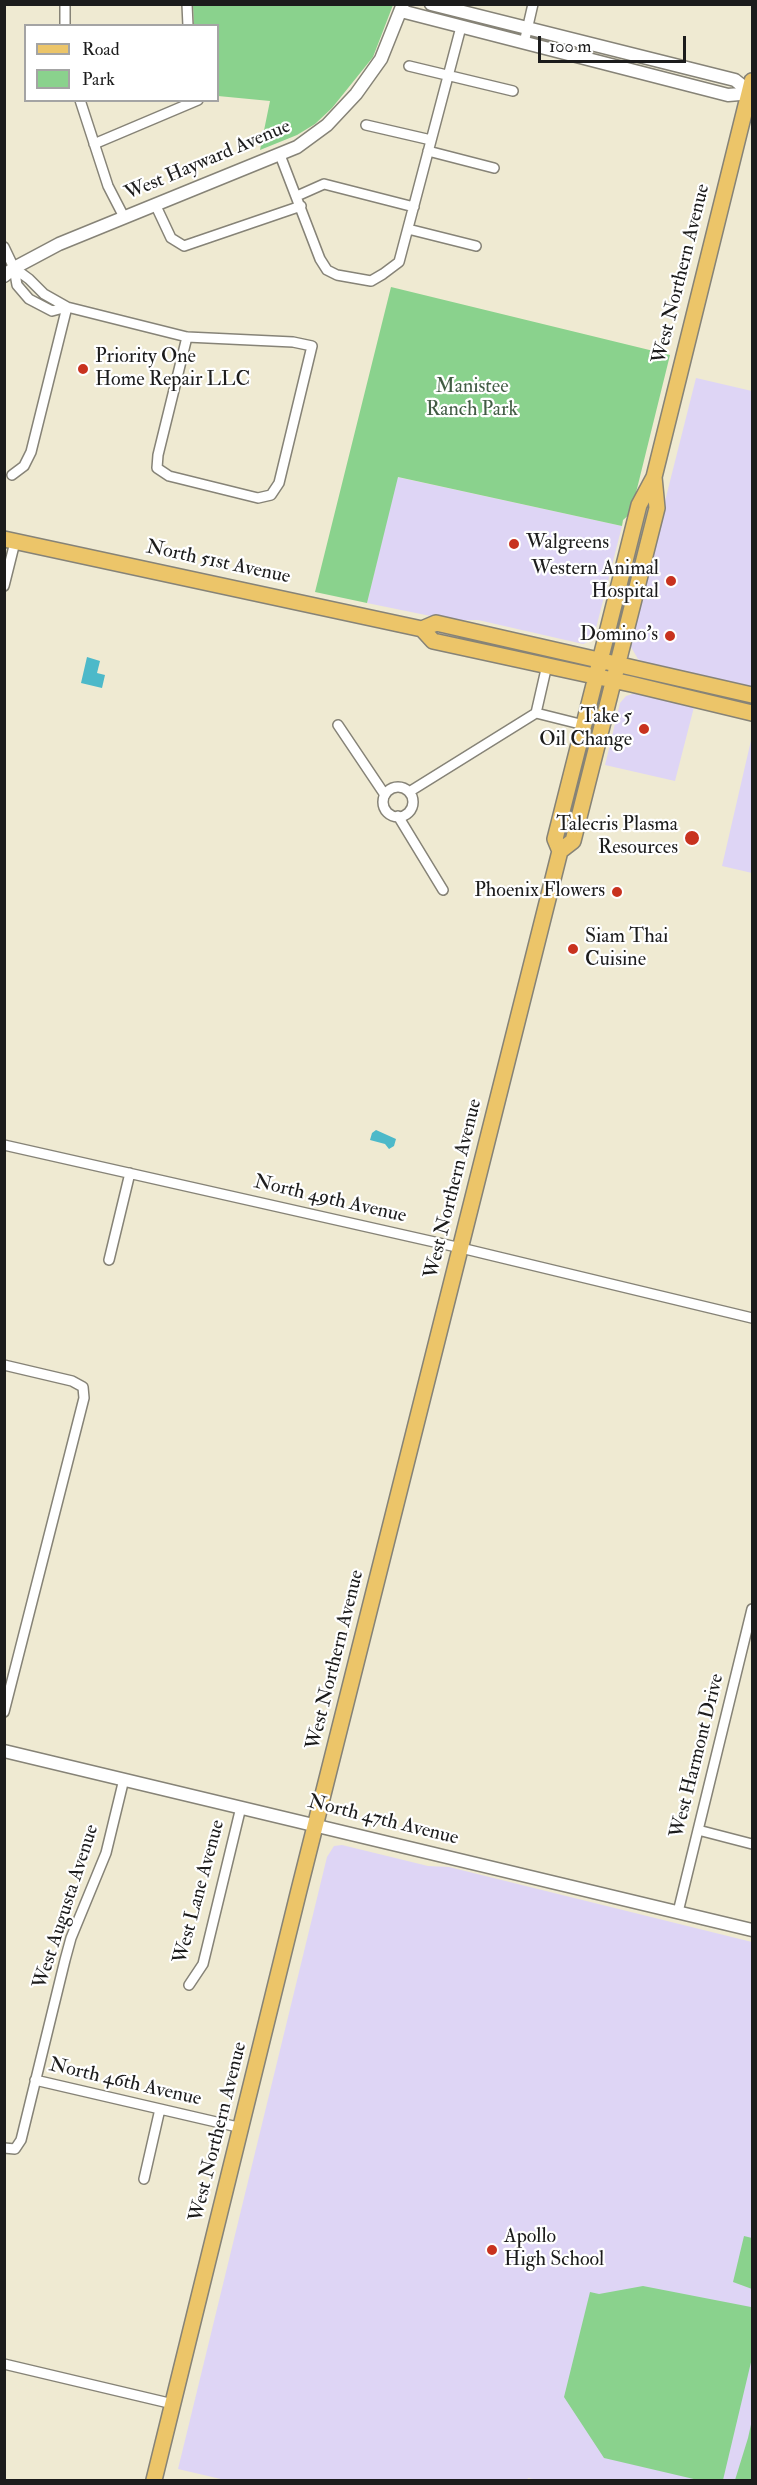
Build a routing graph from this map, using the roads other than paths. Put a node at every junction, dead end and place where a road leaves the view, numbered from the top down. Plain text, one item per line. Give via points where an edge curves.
1 (64, 4) edge
2 (187, 4) edge
3 (431, 4) edge
4 (533, 4) edge
5 (402, 8) edge
6 (65, 24) edge
7 (188, 24) edge
8 (461, 27) junction
9 (527, 28) junction
10 (524, 43) junction
11 (652, 59) junction
12 (409, 66) dead end
13 (647, 75) junction
14 (448, 76) junction
15 (752, 89) edge
16 (513, 91) dead end
17 (81, 102) edge
18 (193, 102) edge
19 (366, 125) dead end
20 (431, 140) junction
21 (94, 144) junction
22 (428, 151) junction
23 (280, 155) junction
24 (494, 168) dead end
25 (297, 196) junction
26 (155, 204) junction
27 (301, 206) junction
28 (414, 207) junction
29 (124, 217) junction
30 (408, 228) junction
31 (476, 246) dead end
32 (4, 247) edge
33 (9, 272) edge
34 (67, 307) junction
35 (187, 338) junction
36 (12, 475) dead end
37 (654, 477) junction
38 (10, 541) edge
39 (4, 586) edge
40 (422, 629) junction
41 (600, 659) junction
42 (618, 663) junction
43 (547, 665) junction
44 (596, 676) junction
45 (613, 680) junction
46 (753, 695) edge
47 (536, 713) junction
48 (753, 713) edge
49 (338, 725) dead end
50 (584, 725) junction
51 (409, 792) junction
52 (385, 795) junction
53 (398, 816) junction
54 (560, 851) junction
55 (443, 890) dead end
56 (4, 1144) edge
57 (130, 1173) junction
58 (461, 1248) junction
59 (109, 1260) dead end
60 (753, 1318) edge
61 (4, 1365) edge
62 (753, 1609) edge
63 (4, 1712) edge
64 (4, 1751) edge
65 (124, 1779) junction
66 (241, 1807) junction
67 (316, 1825) junction
68 (698, 1830) junction
69 (753, 1844) edge
70 (678, 1912) junction
71 (753, 1930) edge
72 (189, 1985) dead end
73 (35, 2080) junction
74 (160, 2109) junction
75 (242, 2128) junction
76 (4, 2148) edge
77 (144, 2180) dead end
78 (4, 2364) edge
79 (173, 2404) junction
80 (154, 2481) edge

1 - 6 street
2 - 7 street
3 - 9 street
4 - 9 street
5 - 8 street
5 - 23 street, West Hayward Avenue via 381,59 356,94 327,125
8 - 10 street
8 - 14 street
9 - 10 street
9 - 11 street
10 - 13 street
11 - 13 street
11 - 15 street via 735,80
12 - 14 street
13 - 15 street via 728,95
14 - 16 street
14 - 20 street
15 - 37 main road, West Northern Avenue
17 - 21 street
18 - 21 street
19 - 20 street
20 - 22 street
21 - 29 street via 108,186
22 - 24 street
22 - 28 street
23 - 25 street
23 - 26 street, West Hayward Avenue
25 - 27 street
25 - 28 street via 324,184
26 - 27 street via 171,238 184,246
26 - 29 street, West Hayward Avenue
27 - 30 street via 327,270 352,278 371,281 399,262
28 - 30 street
29 - 33 street, West Hayward Avenue via 59,244
30 - 31 street
32 - 33 street
33 - 34 street via 29,298 52,311
34 - 35 street
34 - 36 street via 31,452 24,466
35 - 35 street via 312,346 279,483 271,495 258,498 169,476 158,468
37 - 41 main road, West Northern Avenue via 639,505
37 - 42 main road, West Northern Avenue via 657,508
38 - 39 street
38 - 40 main road, North 51st Avenue
40 - 41 main road, North 51st Avenue via 436,623
40 - 43 main road, North 51st Avenue via 433,641
41 - 42 main road, North 51st Avenue
41 - 44 main road, West Northern Avenue
42 - 45 main road, West Northern Avenue
42 - 46 main road, North 51st Avenue
43 - 44 main road, North 51st Avenue
43 - 47 street
44 - 45 main road, North 51st Avenue
44 - 50 main road, West Northern Avenue
45 - 48 main road, North 51st Avenue
45 - 54 main road, West Northern Avenue via 573,841
47 - 50 street
47 - 51 street
49 - 52 street
50 - 54 main road, West Northern Avenue via 555,839
51 - 52 street via 396,787
51 - 53 street via 413,800 410,810
52 - 53 street via 385,809
53 - 55 street
54 - 58 main road, West Northern Avenue
56 - 57 street, North 49th Avenue
57 - 58 street, North 49th Avenue
57 - 59 street
58 - 60 street, North 49th Avenue
58 - 67 main road, West Northern Avenue
61 - 63 street via 72,1381 83,1387 84,1398
62 - 68 street, West Harmont Drive
64 - 65 street, North 47th Avenue
65 - 66 street, North 47th Avenue
65 - 73 street, West Augusta Avenue via 106,1853 71,1938
66 - 67 street, North 47th Avenue
66 - 72 street, West Lane Avenue via 203,1964
67 - 70 street, North 47th Avenue
67 - 75 main road, West Northern Avenue
68 - 69 street
68 - 70 street, West Harmont Drive
70 - 71 street, North 47th Avenue
73 - 74 street, North 46th Avenue
73 - 76 street, West Augusta Avenue via 21,2140 15,2149
74 - 75 street, North 46th Avenue
74 - 77 street
75 - 79 main road, West Northern Avenue
78 - 79 street
79 - 80 main road, West Northern Avenue

